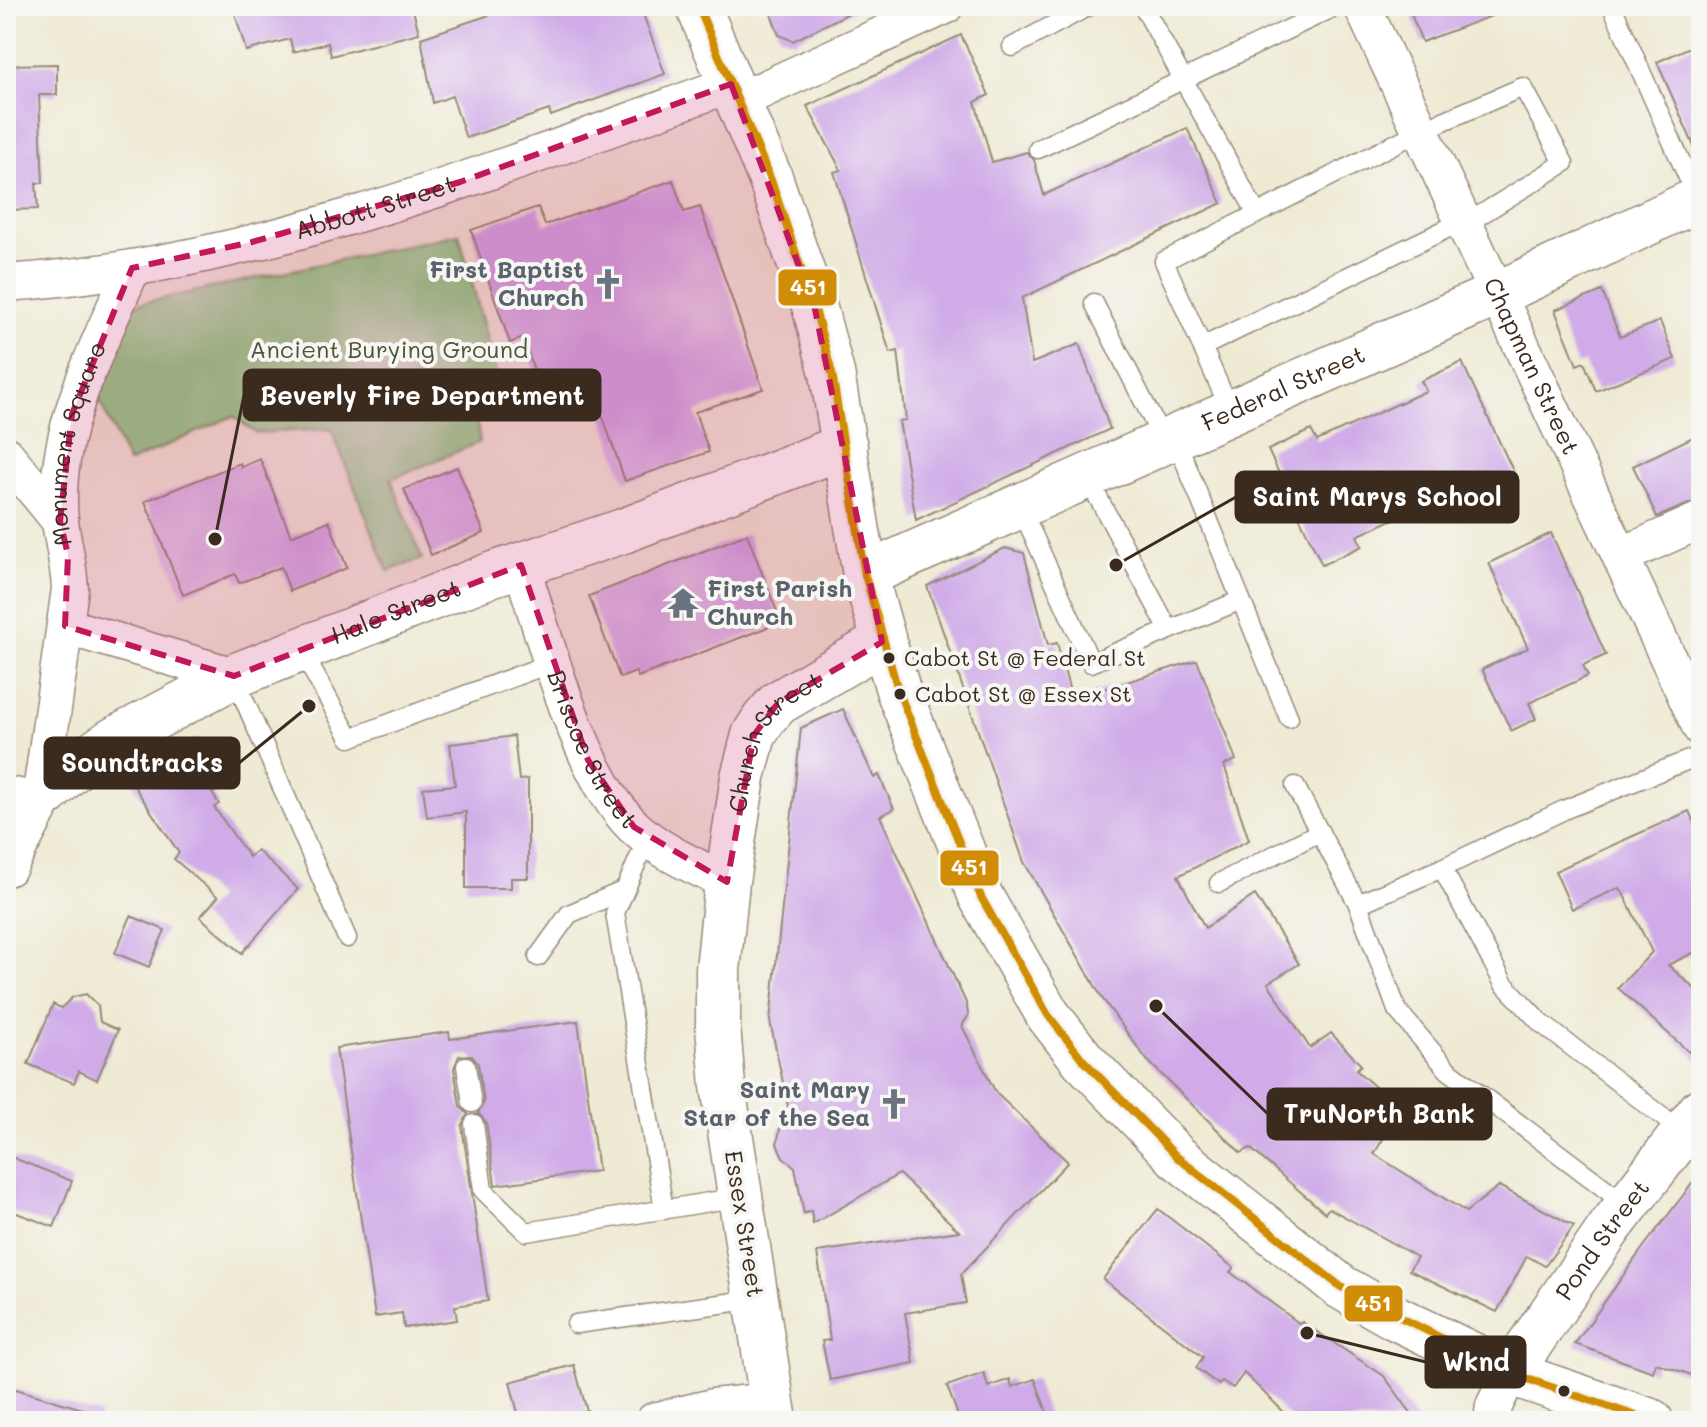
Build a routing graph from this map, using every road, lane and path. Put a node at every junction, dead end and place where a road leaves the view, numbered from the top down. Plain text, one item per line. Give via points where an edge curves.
1 (698, 6) edge
2 (945, 6) edge
3 (1089, 6) edge
4 (1143, 6) edge
5 (1337, 6) edge
6 (1362, 6) edge
7 (1612, 6) edge
8 (1012, 47) dead end
9 (1186, 79) junction
10 (734, 93) junction
11 (1420, 131) junction
12 (1038, 149) dead end
13 (1700, 199) edge
14 (1257, 214) junction
15 (1464, 223) junction
16 (132, 268) junction
17 (6, 283) edge
18 (1497, 294) junction
19 (1094, 303) dead end
20 (1202, 347) junction
21 (1231, 412) junction
22 (1170, 439) junction
23 (845, 446) junction
24 (6, 455) edge
25 (1086, 476) junction
26 (1020, 506) junction
27 (1701, 520) edge
28 (60, 521) junction
29 (1621, 556) junction
30 (521, 565) junction
31 (865, 575) junction
32 (1241, 600) junction
33 (65, 626) junction
34 (1169, 630) junction
35 (882, 642) junction
36 (300, 648) junction
37 (554, 662) junction
38 (234, 676) junction
39 (1289, 718) dead end
40 (1701, 728) edge
41 (1701, 755) edge
42 (1295, 786) dead end
43 (23, 798) edge
44 (1320, 832) junction
45 (648, 837) junction
46 (6, 864) edge
47 (1442, 868) junction
48 (727, 882) junction
49 (1219, 883) dead end
50 (625, 890) junction
51 (1358, 904) junction
52 (347, 938) dead end
53 (538, 957) dead end
54 (466, 1066) dead end
55 (472, 1103) dead end
56 (1692, 1121) edge
57 (474, 1124) dead end
58 (740, 1197) junction
59 (1628, 1206) junction
60 (664, 1210) junction
61 (756, 1299) junction
62 (576, 1324) dead end
63 (1510, 1373) junction
64 (773, 1411) edge
65 (654, 1421) edge
66 (1492, 1421) edge
67 (1651, 1421) edge

1 - 10 main road
2 - 10 street, Abbott Street
3 - 8 lane
4 - 9 lane
5 - 9 lane
6 - 11 street, Chapman Street
7 - 13 lane
9 - 12 lane
9 - 14 lane
10 - 16 street, Abbott Street via 460,182 252,242
10 - 23 main road via 796,246 832,373
11 - 14 lane
11 - 15 street, Chapman Street
11 - 15 lane via 1523,87 1564,163
13 - 18 main road, Federal Street
14 - 20 lane via 1164,261
15 - 18 street, Chapman Street
15 - 20 lane
16 - 17 street, Abbott Street
16 - 28 street, Monument Square via 72,414
18 - 21 main road, Federal Street
18 - 29 street, Chapman Street
19 - 22 lane
20 - 21 lane
21 - 22 main road, Federal Street
22 - 25 main road, Federal Street
22 - 32 lane
23 - 30 main road, Hale Street
23 - 31 main road
24 - 28 street
25 - 26 main road, Federal Street
25 - 34 lane
26 - 31 main road, Federal Street
26 - 34 lane via 1091,663
27 - 29 street
28 - 33 street, Monument Square via 70,589
29 - 40 street, Chapman Street
30 - 36 main road, Hale Street
30 - 37 street, Briscoe Street
31 - 35 main road
32 - 34 lane
32 - 39 lane
33 - 38 street
33 - 43 street, Monument Square
35 - 48 main road, Church Street via 778,703 764,719 743,777
35 - 63 main road via 981,897 1048,1015 1083,1060 1177,1157 1341,1287
36 - 37 lane via 350,738
36 - 38 main road, Hale Street
37 - 45 street, Briscoe Street via 588,760 609,796
38 - 43 main road, Hale Street via 113,740
38 - 52 lane
41 - 47 lane via 1566,809
42 - 44 lane
43 - 46 main road, Hale Street
44 - 49 lane
44 - 51 lane
45 - 48 street, Briscoe Street
45 - 50 lane
47 - 51 lane
47 - 56 lane via 1504,984 1541,1023
48 - 58 main road, Essex Street via 718,1027
50 - 53 lane via 569,914
50 - 60 lane via 615,913
51 - 59 lane via 1397,1010 1448,1070
54 - 55 lane
56 - 59 main road, Pond Street
57 - 60 lane via 483,1190 526,1232
58 - 60 lane
58 - 61 main road, Essex Street
59 - 63 main road, Pond Street
61 - 62 lane
61 - 64 main road, Essex Street
63 - 66 street
63 - 67 main road
64 - 65 street via 713,1407

